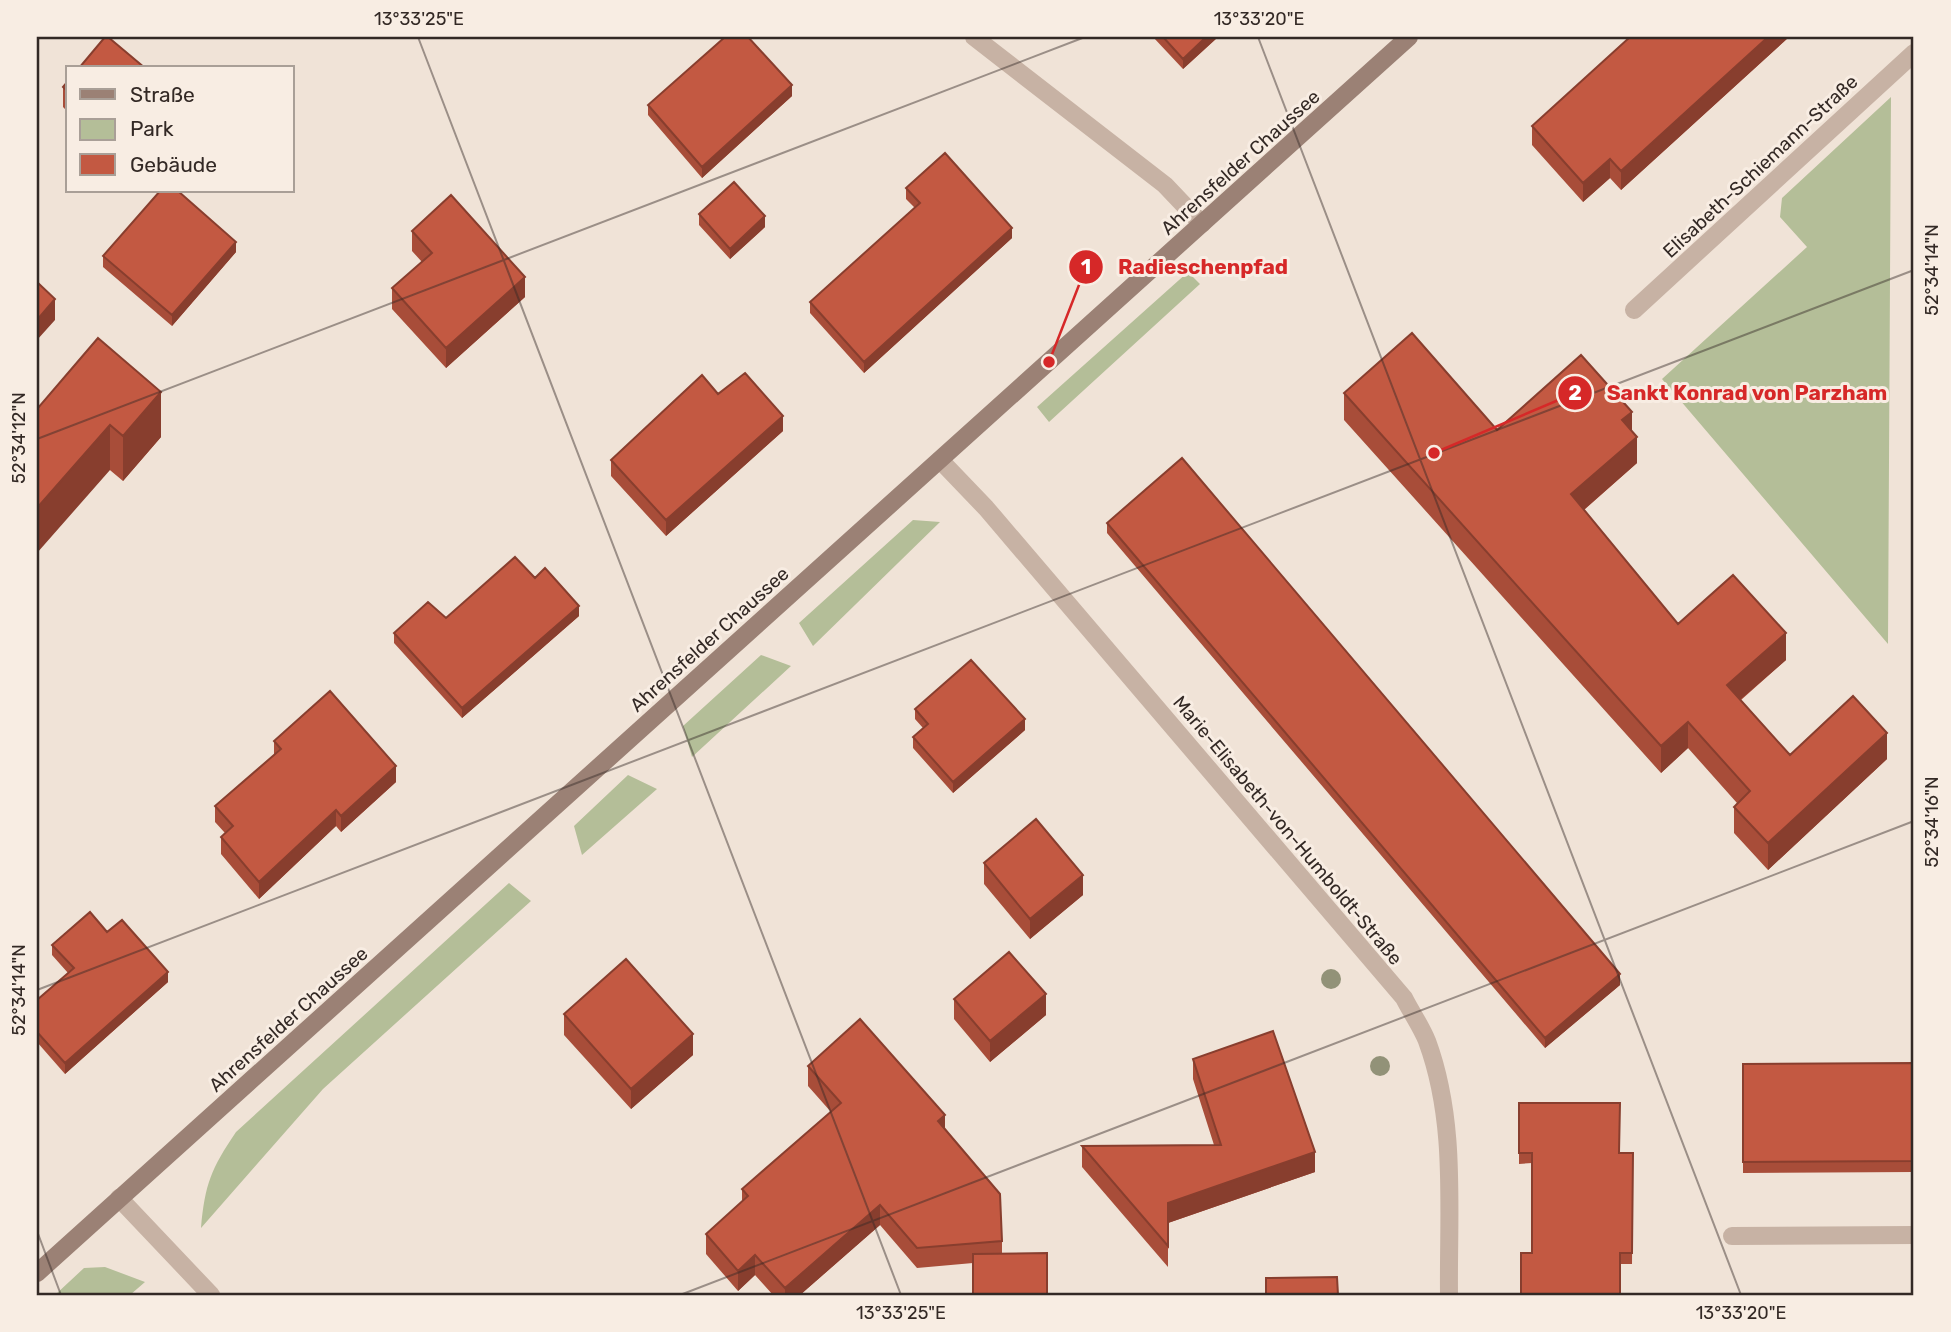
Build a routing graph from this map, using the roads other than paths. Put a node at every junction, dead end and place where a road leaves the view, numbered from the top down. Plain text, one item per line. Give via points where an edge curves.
1 (974, 37) edge
2 (1409, 37) edge
3 (1914, 53) edge
4 (1202, 224) junction
5 (1633, 310) dead end
6 (940, 460) junction
7 (119, 1199) junction
8 (1732, 1236) dead end
9 (1914, 1236) edge
10 (37, 1273) edge
11 (211, 1295) edge
12 (1449, 1295) edge

1 - 4 street via 1165,185
2 - 4 main road, Ahrensfelder Chaussee
3 - 5 street, Elisabeth-Schiemann-Straße
4 - 6 main road, Ahrensfelder Chaussee
6 - 7 main road, Ahrensfelder Chaussee
6 - 12 street, Marie-Elisabeth-von-Humboldt-Straße via 1404,998 1426,1038 1448,1127
7 - 10 main road, Ahrensfelder Chaussee
7 - 11 street
8 - 9 street

